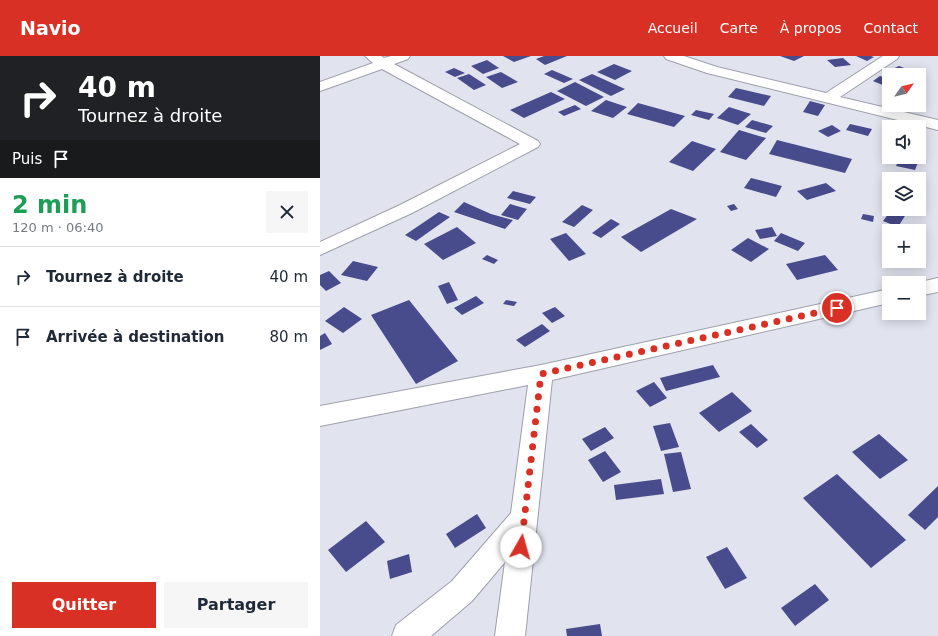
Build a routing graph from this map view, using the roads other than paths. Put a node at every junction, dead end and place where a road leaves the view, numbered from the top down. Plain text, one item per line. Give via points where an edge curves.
1 (403, 56) edge
2 (671, 56) edge
3 (892, 56) edge
4 (377, 60) edge
5 (320, 87) edge
6 (829, 98) junction
7 (938, 125) edge
8 (320, 249) edge
9 (938, 285) edge
10 (926, 288) edge
11 (882, 298) edge
12 (541, 374) junction
13 (320, 416) edge
14 (525, 517) junction
15 (407, 636) edge
16 (510, 636) edge

1 - 4 street
2 - 6 street via 712,70
3 - 6 street
4 - 5 street
4 - 8 street via 532,144 406,209
6 - 7 street
9 - 10 street
11 - 12 street
12 - 13 street
12 - 14 street
14 - 15 street via 462,591
14 - 16 street

